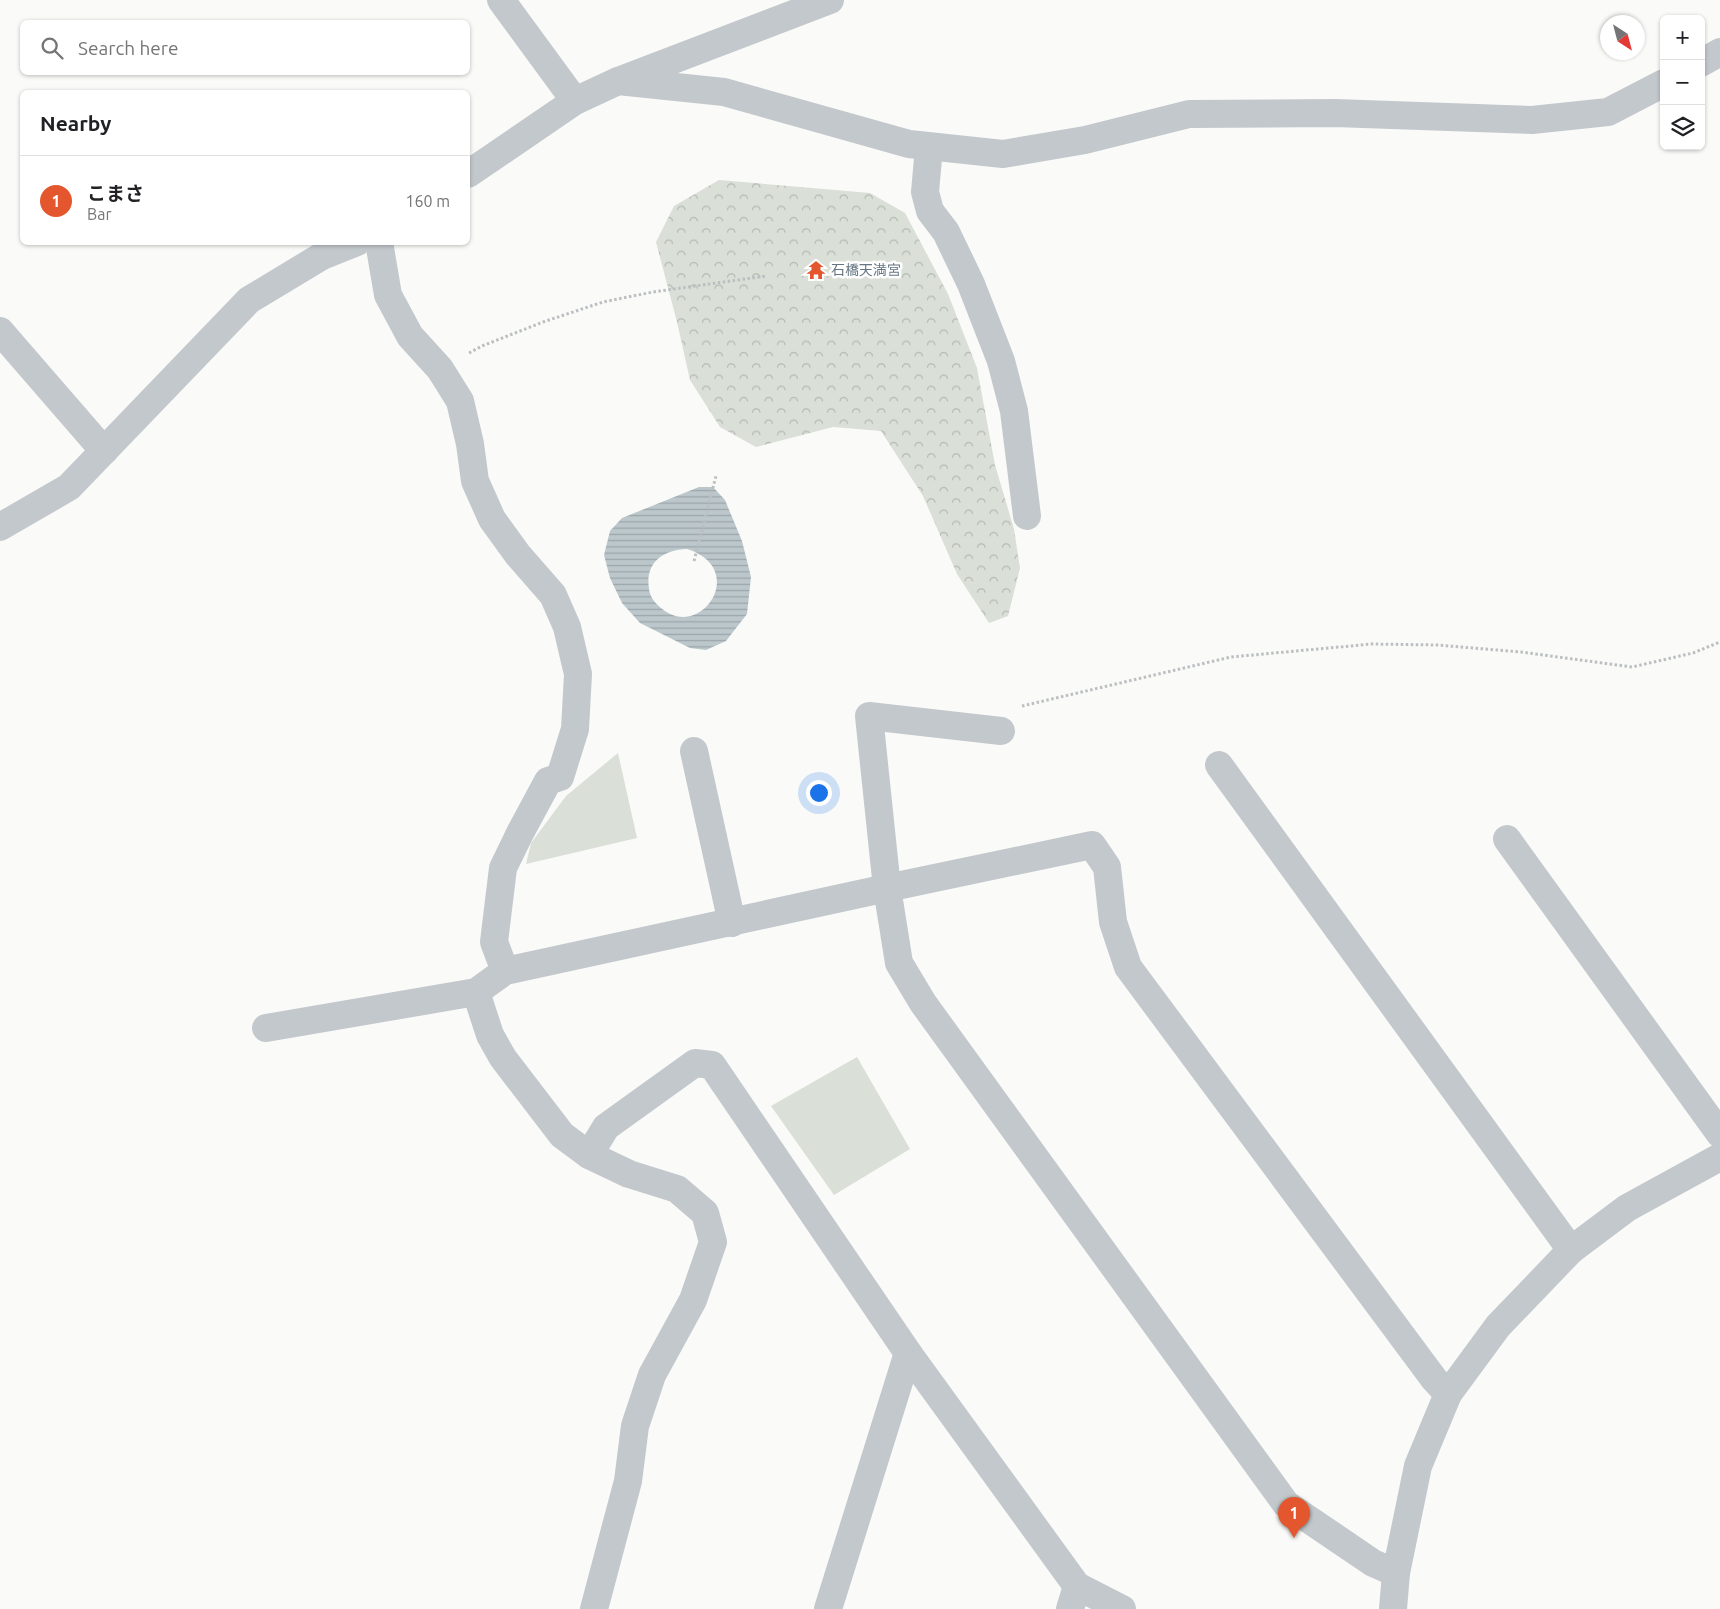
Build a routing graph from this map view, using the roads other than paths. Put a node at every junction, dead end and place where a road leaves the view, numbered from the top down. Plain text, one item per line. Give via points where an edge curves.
1 (501, 0) edge
2 (830, 0) edge
3 (1720, 52) edge
4 (1705, 61) edge
5 (618, 81) junction
6 (1660, 85) edge
7 (575, 101) junction
8 (929, 147) junction
9 (470, 173) edge
10 (349, 245) edge
11 (380, 245) edge
12 (0, 331) edge
13 (104, 452) junction
14 (1027, 516) dead end
15 (0, 527) edge
16 (1002, 731) dead end
17 (694, 751) dead end
18 (1219, 765) dead end
19 (1507, 840) dead end
20 (887, 888) junction
21 (732, 922) junction
22 (505, 971) junction
23 (476, 992) junction
24 (266, 1028) dead end
25 (1720, 1134) edge
26 (589, 1155) junction
27 (1720, 1158) edge
28 (1571, 1250) junction
29 (908, 1353) junction
30 (1448, 1394) junction
31 (1396, 1573) junction
32 (1074, 1598) edge
33 (594, 1609) edge
34 (828, 1609) edge
35 (1122, 1609) edge
36 (1393, 1609) edge

1 - 7 street
2 - 5 street
3 - 4 street
5 - 7 street
5 - 8 street via 724,92
6 - 8 street via 1608,112 1532,120 1335,113 1189,114 1085,140 1003,154
7 - 9 street
8 - 14 street via 924,192 930,211 946,232 971,284 1001,362 1014,411
10 - 13 street via 322,256 249,300
11 - 22 street via 388,295 410,336 440,369 460,401 476,482 492,519 553,595 567,627 578,674 574,729 560,777 548,781 503,868 494,942
12 - 13 street
13 - 15 street via 69,487
16 - 20 street via 869,716
17 - 21 street
18 - 28 street
19 - 25 street
20 - 21 street
20 - 30 street via 1092,846 1107,867 1113,922 1128,967
20 - 31 street via 899,963 923,1003 1286,1504 1373,1563
21 - 22 street
22 - 23 street
23 - 24 street
23 - 26 street via 490,1035 503,1058 562,1136
26 - 29 street via 606,1127 695,1063 712,1065
26 - 33 street via 629,1174 677,1189 704,1212 713,1242 693,1300 652,1375 635,1426 628,1481
27 - 28 street via 1627,1208
28 - 30 street via 1498,1326
29 - 32 street
29 - 34 street
30 - 31 street via 1418,1466
31 - 36 street
32 - 35 street

